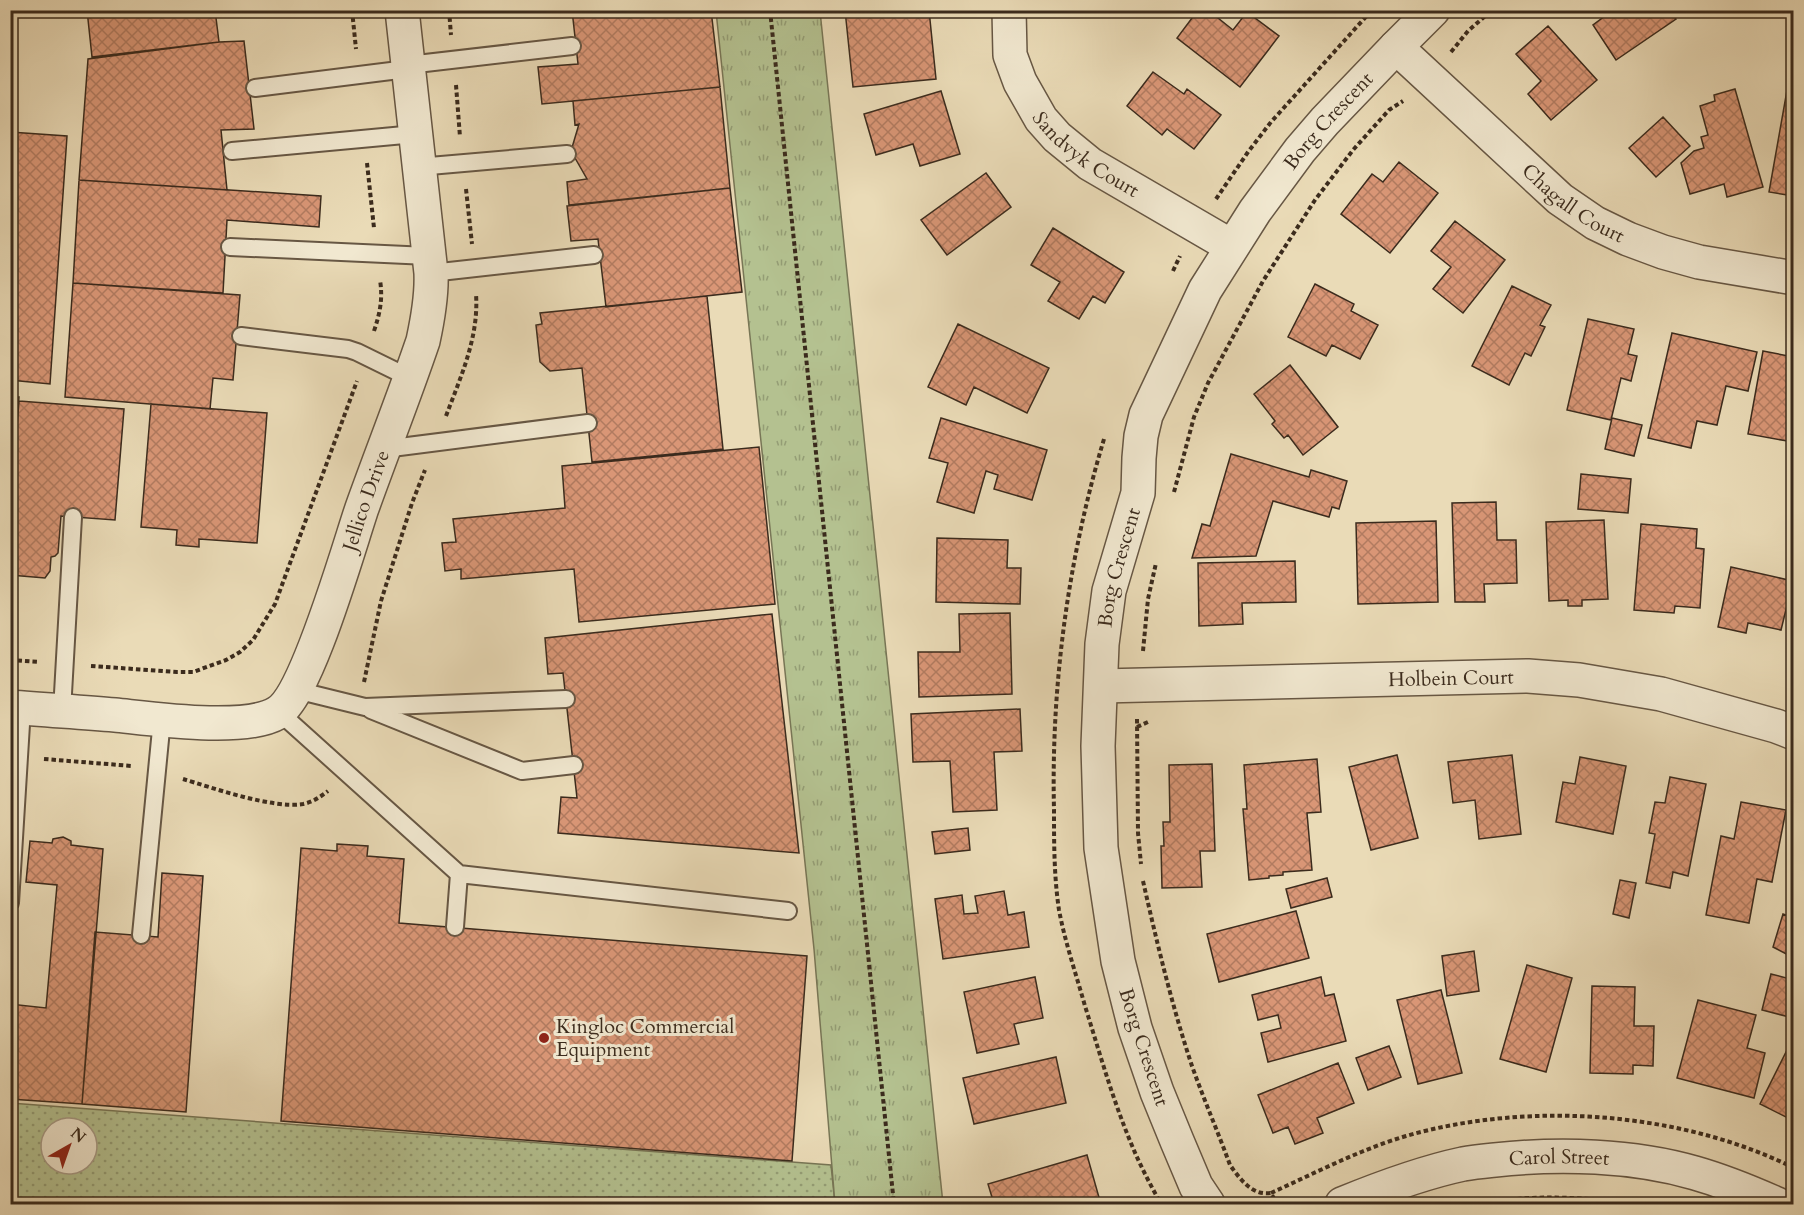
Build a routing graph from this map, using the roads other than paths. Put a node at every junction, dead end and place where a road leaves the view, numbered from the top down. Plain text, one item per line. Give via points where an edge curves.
1 (402, 10) edge
2 (1009, 10) edge
3 (1433, 10) edge
4 (572, 46) dead end
5 (1396, 46) junction
6 (407, 67) junction
7 (255, 88) dead end
8 (415, 135) junction
9 (231, 151) dead end
10 (567, 154) dead end
11 (418, 167) junction
12 (1231, 246) junction
13 (230, 247) dead end
14 (594, 255) dead end
15 (430, 264) junction
16 (1794, 278) edge
17 (241, 336) dead end
18 (410, 378) junction
19 (588, 423) dead end
20 (384, 449) junction
21 (73, 517) dead end
22 (1101, 686) junction
23 (566, 699) dead end
24 (287, 701) junction
25 (365, 707) junction
26 (16, 708) edge
27 (62, 711) junction
28 (162, 719) junction
29 (1794, 733) edge
30 (574, 765) dead end
31 (459, 874) junction
32 (10, 903) edge
33 (788, 911) dead end
34 (455, 927) dead end
35 (141, 935) dead end
36 (1208, 1204) edge
37 (1342, 1204) edge
38 (1777, 1204) edge

1 - 6 street, Jellico Drive
2 - 12 street, Sandvyk Court via 1013,64 1029,100 1057,137 1090,164
3 - 5 street, Borg Crescent
4 - 6 lane
5 - 12 street, Borg Crescent via 1300,150
5 - 16 street, Chagall Court via 1560,199 1595,223 1699,262
6 - 7 lane
6 - 8 street, Jellico Drive
8 - 9 lane
8 - 11 street, Jellico Drive
10 - 11 lane
11 - 15 street, Jellico Drive
12 - 22 street, Borg Crescent via 1205,290 1146,415 1138,458 1138,493 1109,591
13 - 15 lane via 377,254
14 - 15 lane
15 - 18 street, Jellico Drive via 431,298 423,341
17 - 18 lane via 348,349
18 - 20 street, Jellico Drive
19 - 20 lane
20 - 24 street, Jellico Drive via 307,669
21 - 27 lane
22 - 29 street, Holbein Court via 1528,676 1661,694
22 - 36 street, Borg Crescent via 1101,848 1118,961 1157,1092 1196,1186
23 - 25 lane
24 - 25 lane
24 - 28 street via 257,721
24 - 31 lane
25 - 30 lane via 522,771
26 - 27 street
26 - 32 lane
27 - 28 street
28 - 35 lane
31 - 33 lane
31 - 34 lane
37 - 38 street, Carol Street via 1386,1186 1464,1164 1547,1156 1656,1164 1712,1179

